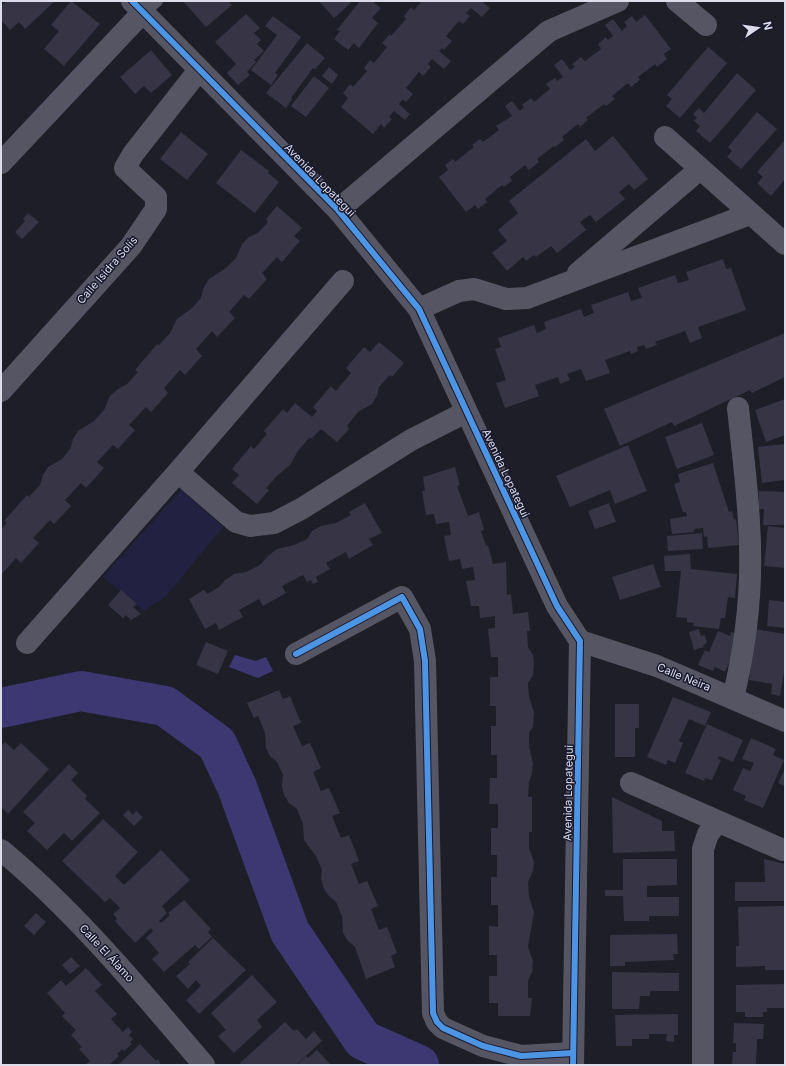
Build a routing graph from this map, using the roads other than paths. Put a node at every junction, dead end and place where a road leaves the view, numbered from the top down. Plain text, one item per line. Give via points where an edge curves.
1 (618, 1) edge
2 (677, 1) edge
3 (144, 5) edge
4 (706, 24) dead end
5 (200, 70) junction
6 (665, 138) dead end
7 (1, 163) edge
8 (700, 169) junction
9 (338, 210) junction
10 (750, 214) junction
11 (785, 244) edge
12 (343, 281) dead end
13 (566, 283) junction
14 (419, 309) junction
15 (1, 391) edge
16 (738, 408) dead end
17 (466, 412) junction
18 (178, 472) junction
19 (580, 641) junction
20 (27, 642) dead end
21 (296, 654) dead end
22 (733, 698) junction
23 (785, 720) edge
24 (631, 783) dead end
25 (718, 822) junction
26 (1, 850) edge
27 (783, 850) dead end
28 (573, 1059) edge
29 (204, 1065) edge
30 (703, 1065) edge

1 - 9 street via 549,31
2 - 4 street
3 - 5 street, Avenida Lopategui
3 - 7 street
5 - 9 street, Avenida Lopategui
5 - 15 street, Calle Isidra Solís via 133,154 125,168 156,198 156,209 131,246
6 - 8 street
8 - 10 street
8 - 13 street
9 - 14 street, Avenida Lopategui
10 - 11 street
10 - 13 street
12 - 18 street
13 - 14 street via 527,298 506,299 474,289 459,291
14 - 17 street, Avenida Lopategui
16 - 22 street via 749,524 749,602 741,664
17 - 18 street via 411,440 301,509 274,523 250,526 236,522
17 - 19 street, Avenida Lopategui via 557,606
18 - 20 street
19 - 22 street, Calle Neira via 657,666
19 - 28 street, Avenida Lopategui
21 - 28 street via 402,597 420,629 425,661 433,1013 443,1028 483,1046 521,1056
22 - 23 street, Calle Neira
24 - 25 street
25 - 27 street
25 - 30 street via 708,834 703,849
26 - 29 street, Calle El Álamo via 32,876 106,951

